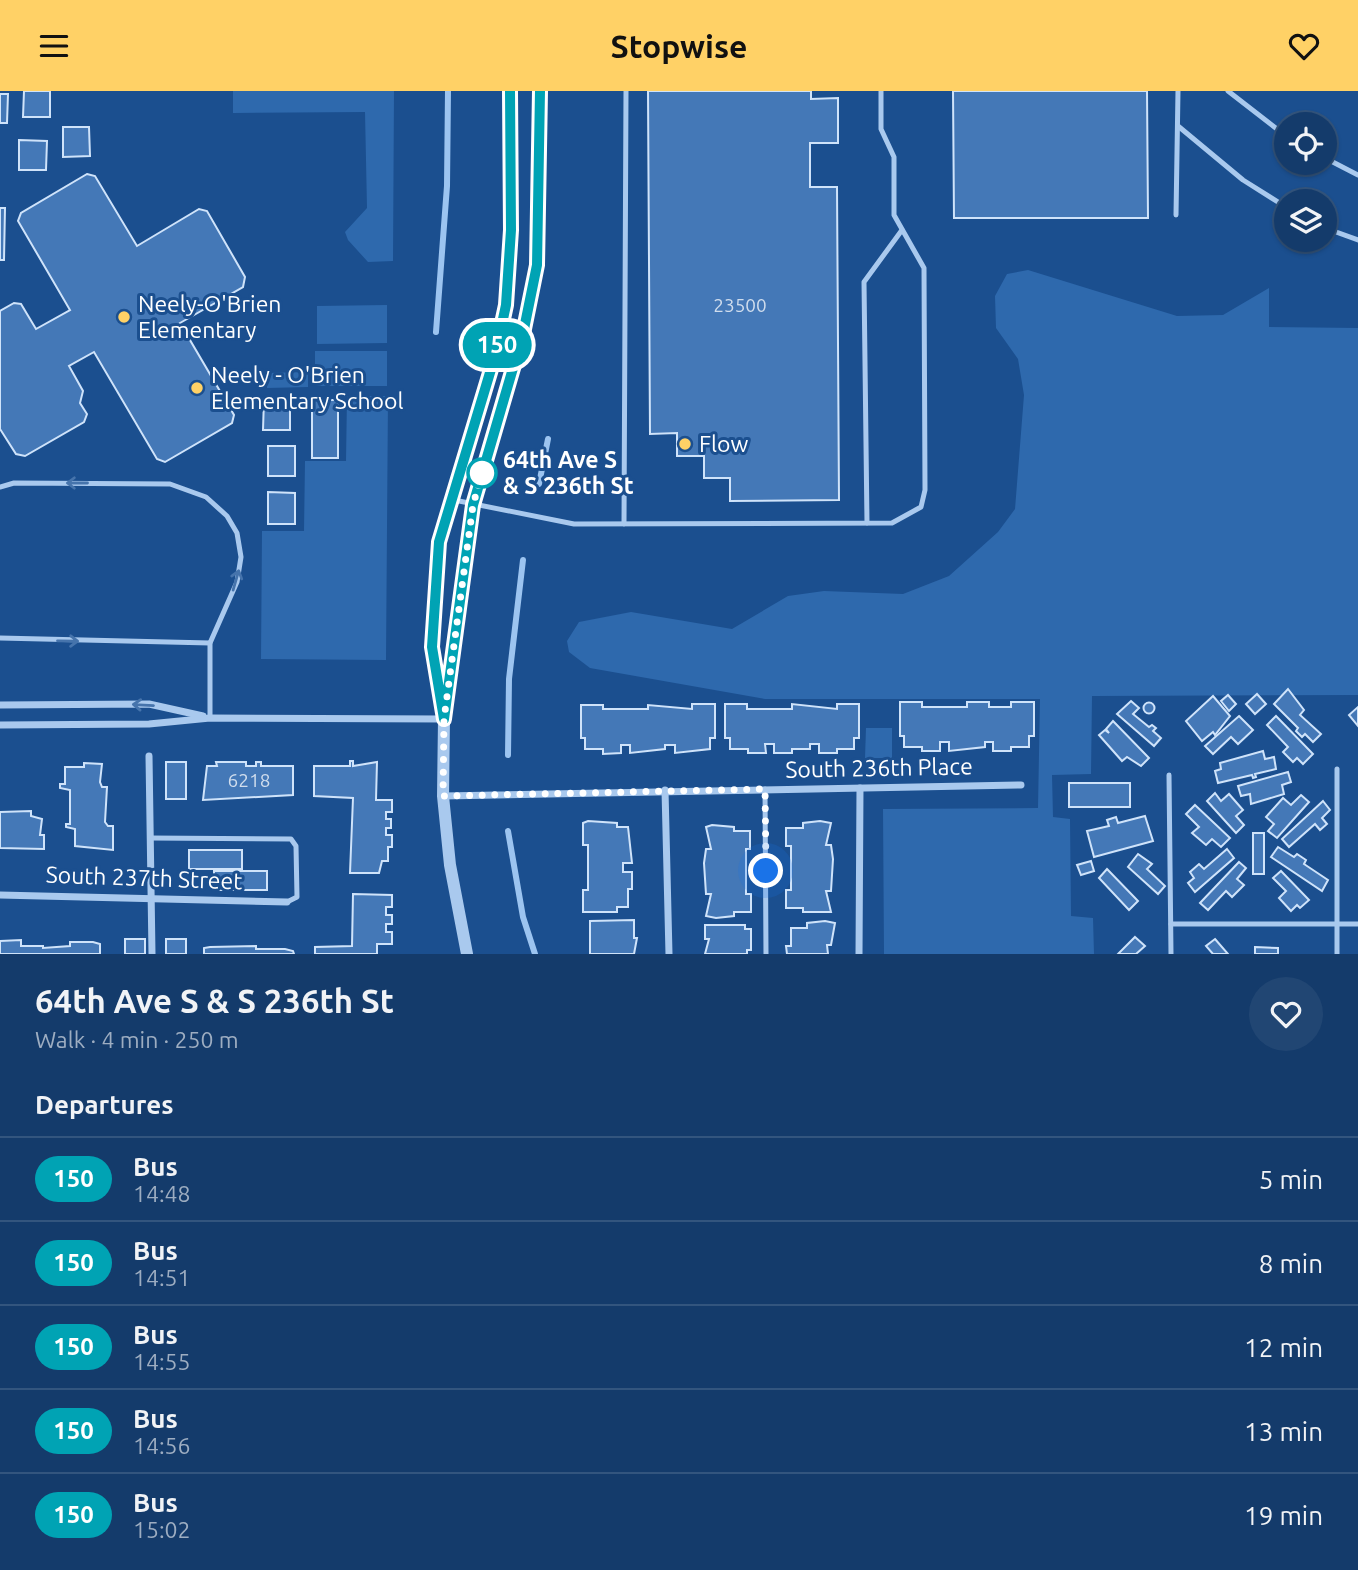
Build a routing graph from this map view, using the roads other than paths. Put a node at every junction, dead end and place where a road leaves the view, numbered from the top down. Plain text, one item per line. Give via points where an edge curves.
1 (510, 91) edge
2 (540, 91) edge
3 (626, 91) edge
4 (881, 91) edge
5 (1178, 91) edge
6 (1228, 91) edge
7 (1178, 126) junction
8 (1274, 127) edge
9 (1337, 164) edge
10 (1358, 175) edge
11 (1274, 199) edge
12 (1176, 215) dead end
13 (902, 230) junction
14 (1337, 232) edge
15 (1358, 240) edge
16 (0, 487) edge
17 (451, 499) junction
18 (473, 505) junction
19 (867, 523) junction
20 (624, 524) junction
21 (0, 638) edge
22 (211, 643) junction
23 (0, 705) edge
24 (210, 718) junction
25 (444, 719) junction
26 (0, 725) edge
27 (149, 756) dead end
28 (1337, 769) dead end
29 (1169, 775) dead end
30 (1020, 785) dead end
31 (860, 787) junction
32 (765, 789) junction
33 (666, 790) junction
34 (443, 796) junction
35 (150, 838) junction
36 (0, 895) edge
37 (151, 899) junction
38 (287, 902) joint
39 (1171, 924) junction
40 (1337, 924) junction
41 (1358, 924) edge
42 (152, 954) edge
43 (467, 954) edge
44 (669, 954) edge
45 (766, 954) edge
46 (859, 954) edge
47 (1171, 954) edge
48 (1337, 954) edge

1 - 17 street via 511,230 506,305
2 - 18 street via 537,265 523,334
3 - 20 lane
4 - 13 lane via 881,128 894,157 894,215
5 - 7 lane
6 - 8 lane
7 - 11 lane
7 - 12 lane
9 - 10 lane
13 - 19 lane via 864,282
13 - 19 lane via 924,268 925,490 921,507 908,516 892,523
14 - 15 lane
22 -> 16 lane via 237,582 241,557 237,533 227,516 206,497 170,484 14,483
17 - 18 lane
17 - 25 street via 439,542 432,647
18 - 20 lane via 553,522
18 - 25 street
19 - 20 lane
21 -> 22 lane
22 - 24 lane
24 -> 23 street via 149,704
24 - 25 street
24 - 26 street via 149,724
25 - 34 street
27 - 35 street
28 - 40 lane
29 - 39 lane
30 - 31 street, South 236th Place
31 - 32 street, South 236th Place
31 - 46 street
32 - 33 street, South 236th Place
32 - 45 lane
33 - 34 street, South 236th Place
33 - 44 street
34 - 43 street
35 - 37 street
35 - 38 lane via 291,839 296,846 297,897
36 - 37 street, South 237th Street
37 - 38 street, South 237th Street
37 - 42 street
39 - 40 lane
39 - 47 lane
40 - 41 lane
40 - 48 lane

